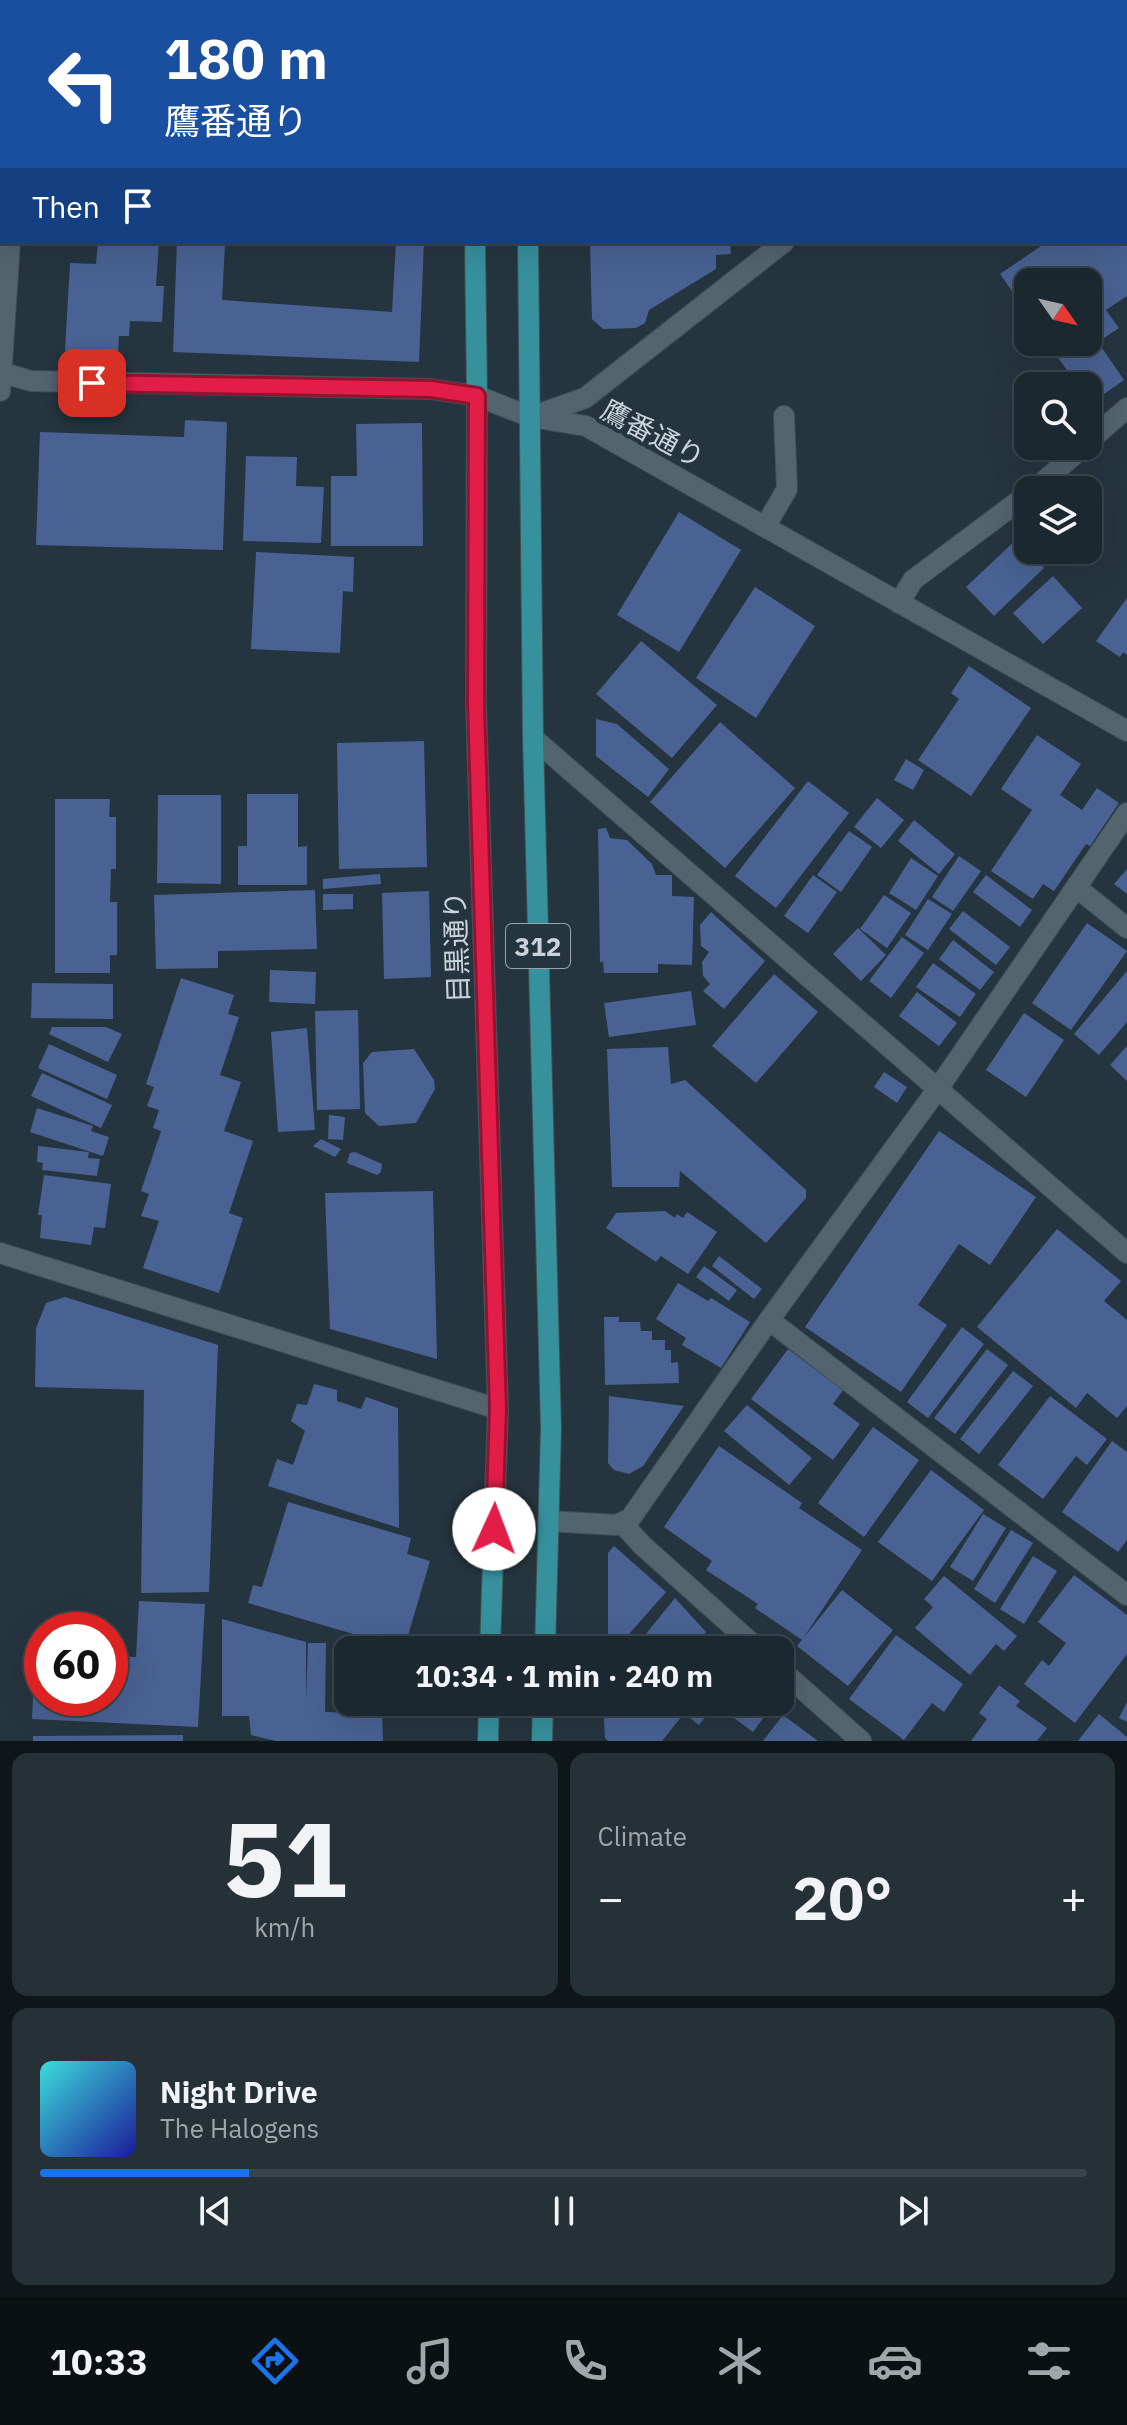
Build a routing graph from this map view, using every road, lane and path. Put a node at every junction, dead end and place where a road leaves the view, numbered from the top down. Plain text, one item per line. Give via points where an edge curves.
1 (10, 244) edge
2 (475, 244) edge
3 (528, 244) edge
4 (782, 244) edge
5 (0, 372) edge
6 (0, 391) edge
7 (477, 396) junction
8 (1127, 408) edge
9 (784, 416) dead end
10 (531, 417) junction
11 (1102, 430) edge
12 (1068, 460) edge
13 (1050, 476) edge
14 (1014, 504) edge
15 (765, 527) junction
16 (899, 603) junction
17 (1127, 731) edge
18 (533, 738) junction
19 (1127, 813) edge
20 (1076, 887) junction
21 (1127, 928) edge
22 (937, 1090) junction
23 (0, 1253) edge
24 (1127, 1253) edge
25 (769, 1320) junction
26 (498, 1409) junction
27 (548, 1521) junction
28 (623, 1524) junction
29 (1127, 1595) edge
30 (490, 1636) edge
31 (545, 1636) edge
32 (743, 1636) edge
33 (794, 1681) edge
34 (489, 1716) edge
35 (543, 1716) edge
36 (488, 1741) edge
37 (542, 1741) edge
38 (861, 1741) edge

1 - 5 street
2 - 7 main road, 目黒通り / 312
3 - 10 main road, 312
4 - 10 street via 585,398
5 - 6 street
5 - 7 street, 鷹番通り via 31,381 431,389
7 - 10 street, 鷹番通り
7 - 26 main road, 目黒通り / 312 via 476,704
8 - 11 street
9 - 15 street via 787,489
10 - 15 street, 鷹番通り via 586,426
10 - 18 main road, 312
12 - 13 street
14 - 16 street via 913,580
15 - 16 street, 鷹番通り
16 - 17 street, 鷹番通り
18 - 22 street
18 - 27 main road, 312 via 551,1428
19 - 20 street
20 - 21 street
20 - 22 street
22 - 24 street
22 - 25 street
23 - 26 street
25 - 28 street
25 - 29 street
26 - 30 main road, 目黒通り / 312
27 - 28 street
27 - 31 main road, 312
28 - 32 street
33 - 38 street
34 - 36 main road
35 - 37 main road

